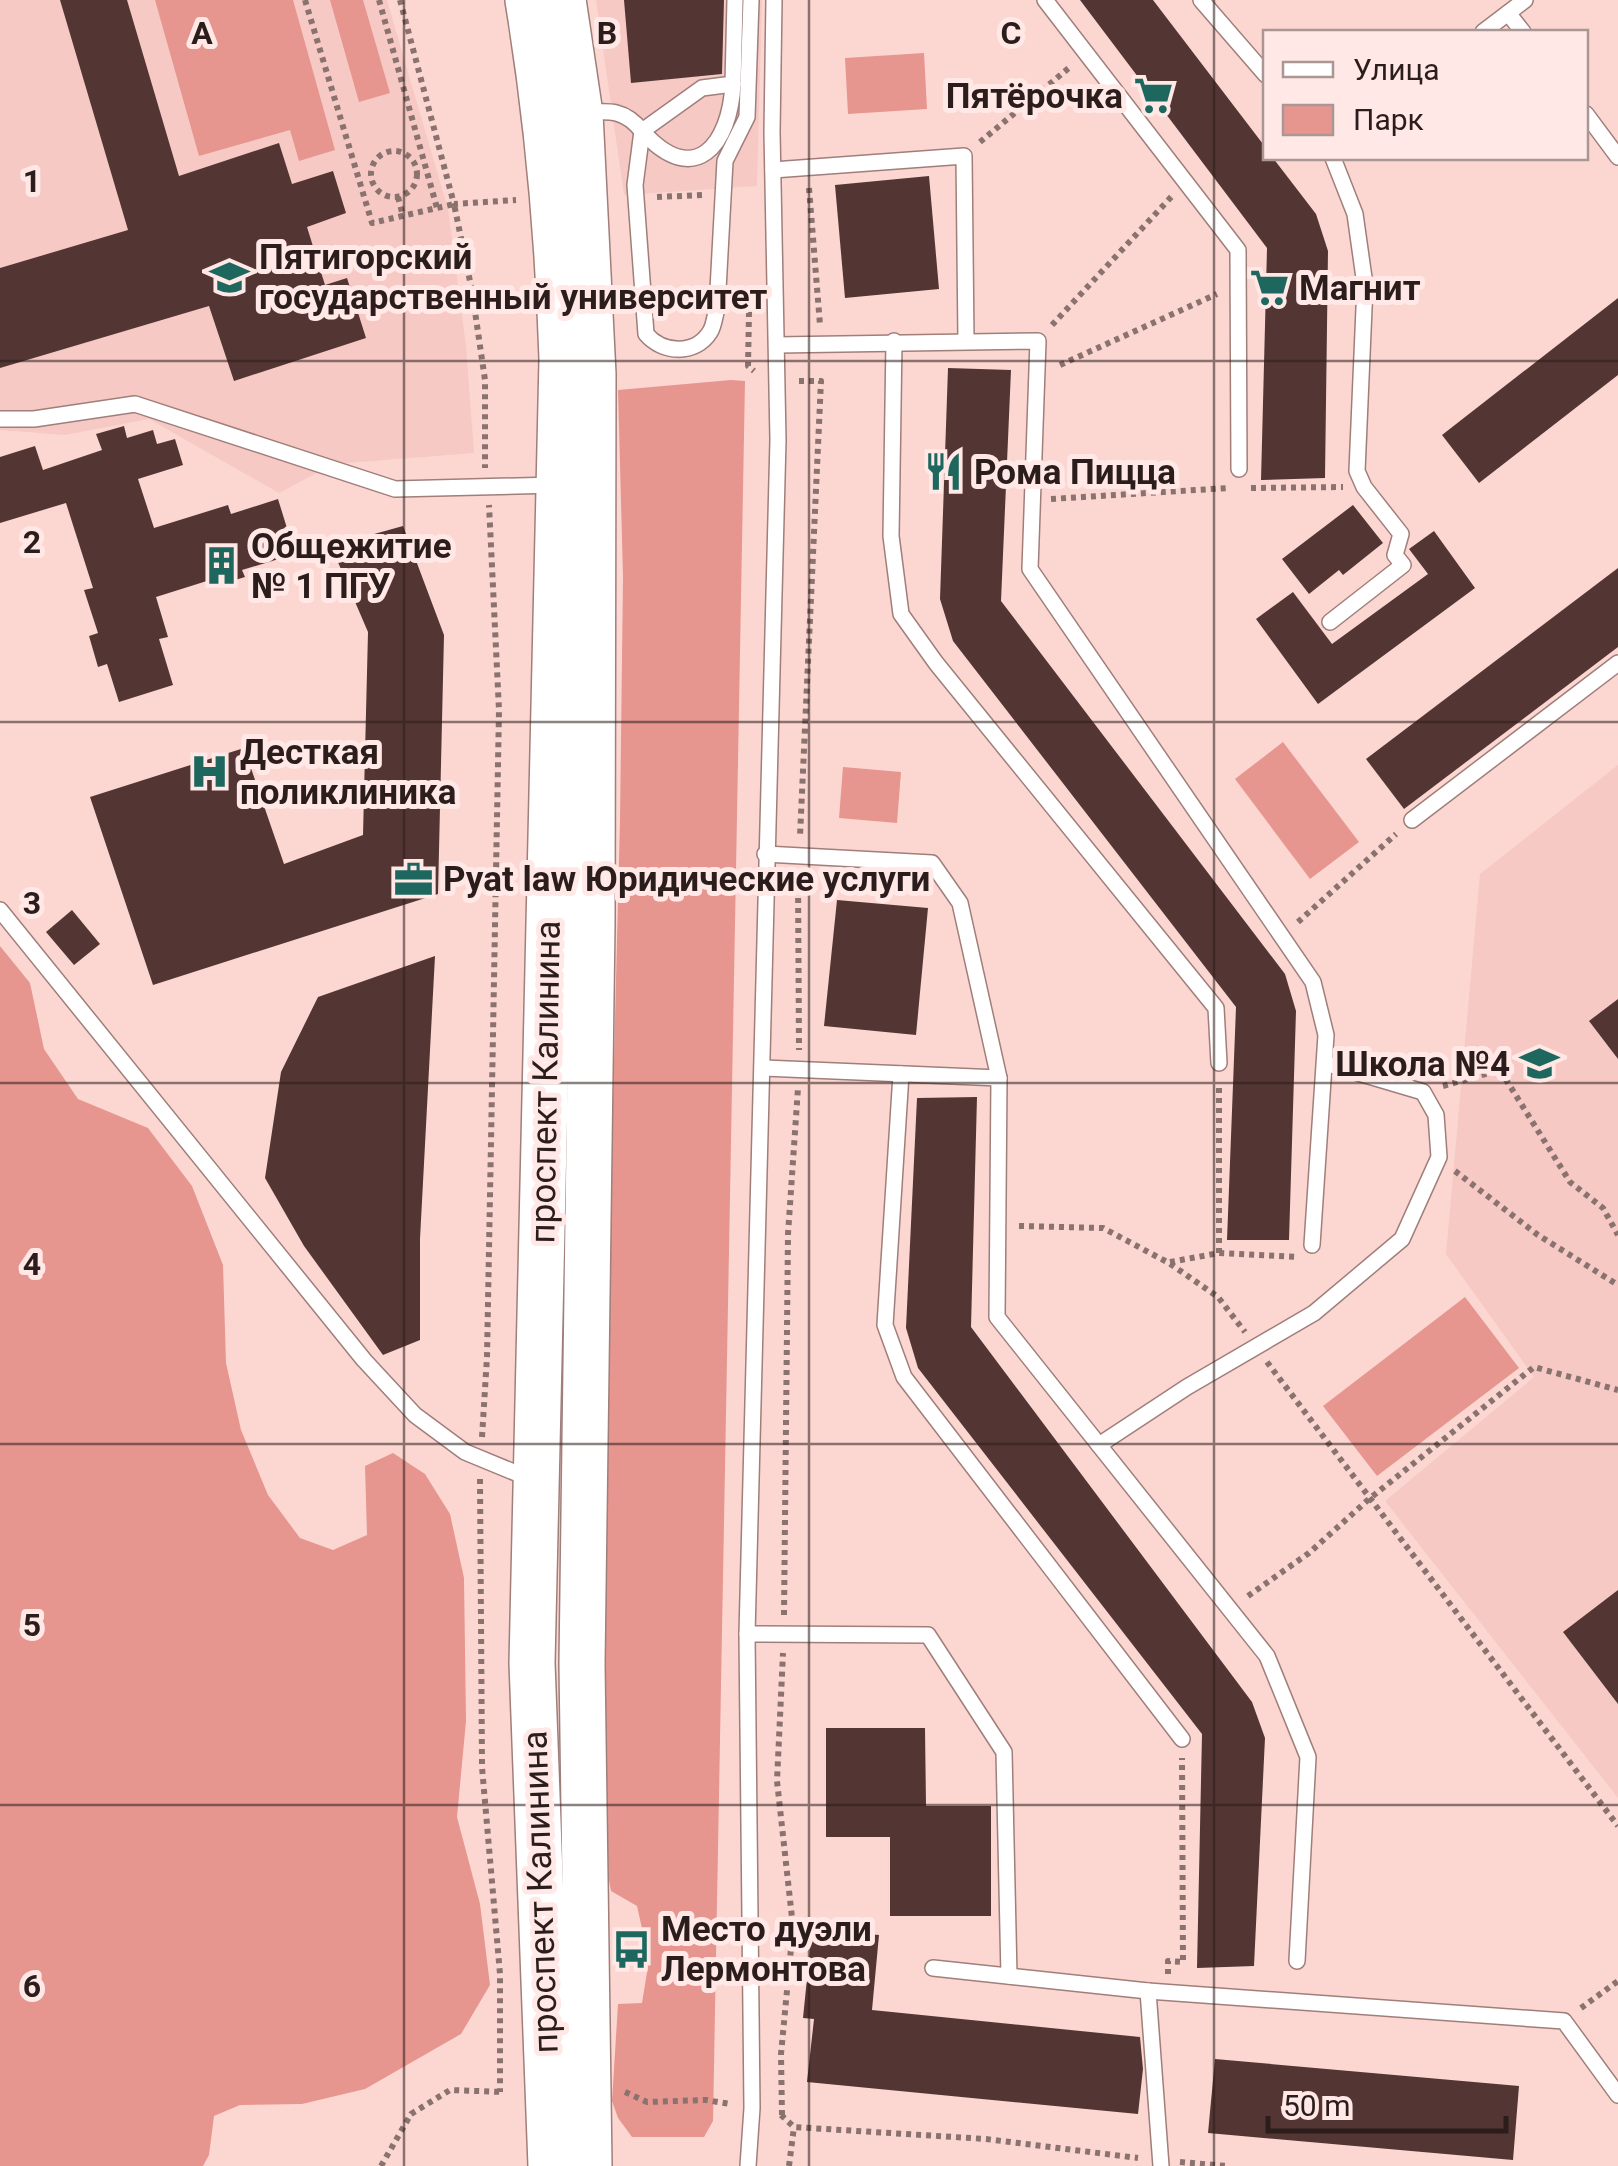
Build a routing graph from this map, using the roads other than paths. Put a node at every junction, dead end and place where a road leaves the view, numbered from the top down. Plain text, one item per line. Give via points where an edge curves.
1 (528, 0) edge
2 (564, 0) edge
3 (735, 0) edge
4 (751, 0) edge
5 (774, 0) edge
6 (1045, 0) edge
7 (1201, 0) edge
8 (1525, 0) edge
9 (1508, 13) junction
10 (1485, 30) edge
11 (1521, 30) edge
12 (1263, 72) edge
13 (734, 84) junction
14 (580, 114) junction
15 (1588, 117) edge
16 (642, 131) junction
17 (1618, 157) edge
18 (1334, 160) edge
19 (773, 170) junction
20 (966, 341) junction
21 (894, 342) junction
22 (776, 344) junction
23 (0, 419) edge
24 (1239, 469) dead end
25 (559, 484) junction
26 (1330, 622) dead end
27 (1618, 663) edge
28 (1412, 820) road end
29 (765, 854) junction
30 (0, 910) edge
31 (1219, 1062) road end
32 (1326, 1063) junction
33 (764, 1068) junction
34 (901, 1074) junction
35 (999, 1078) junction
36 (1312, 1245) road end
37 (1099, 1445) junction
38 (536, 1482) junction
39 (747, 1634) junction
40 (532, 1663) junction
41 (582, 1664) junction
42 (1182, 1739) road end
43 (1297, 1962) dead end
44 (932, 1968) dead end
45 (1009, 1976) junction
46 (1148, 1990) junction
47 (567, 2090) junction
48 (1618, 2095) edge
49 (1161, 2163) edge
50 (550, 2166) edge
51 (589, 2166) edge
52 (748, 2166) edge

1 - 25 main road, проспект Калинина via 558,237
2 - 14 main road, проспект Калинина
3 - 13 lane
4 - 16 lane via 747,118 725,162 717,308 710,331 683,350 646,334 636,198
5 - 19 lane
6 - 24 lane via 1238,250
7 - 12 lane
8 - 9 lane
9 - 10 lane
9 - 11 lane
13 - 16 lane via 702,88
13 - 16 lane via 727,126 710,150 696,157 669,155
14 - 16 lane via 618,111
14 - 41 main road, проспект Калинина via 593,374
15 - 17 lane
18 - 26 lane via 1355,214 1365,285 1357,471 1402,534 1395,555 1403,565
19 - 20 lane via 964,156
19 - 22 lane
20 - 21 lane
20 - 32 lane via 1038,341 1030,569 1313,982
21 - 22 lane
21 - 31 lane via 891,536 901,614 1216,1008
22 - 29 lane
23 - 25 lane via 135,404 395,489
25 - 38 main road, проспект Калинина
27 - 28 lane
29 - 33 lane
29 - 35 lane via 932,863 960,903
30 - 38 lane via 414,1415 465,1452
32 - 36 lane
32 - 37 lane via 1424,1092 1436,1115 1439,1157 1402,1239 1314,1313
33 - 34 lane
33 - 39 lane
34 - 35 lane
34 - 42 lane via 885,1325 904,1377
35 - 37 lane via 997,1317
37 - 43 lane via 1267,1656 1308,1756
38 - 40 main road, проспект Калинина
39 - 45 lane via 928,1635 1004,1752
39 - 52 lane
40 - 41 main road
40 - 47 main road, проспект Калинина
41 - 47 main road, проспект Калинина via 582,1838
44 - 45 lane
45 - 46 lane
46 - 48 lane via 1564,2021
46 - 49 lane
47 - 50 main road, проспект Калинина
47 - 51 main road, проспект Калинина

